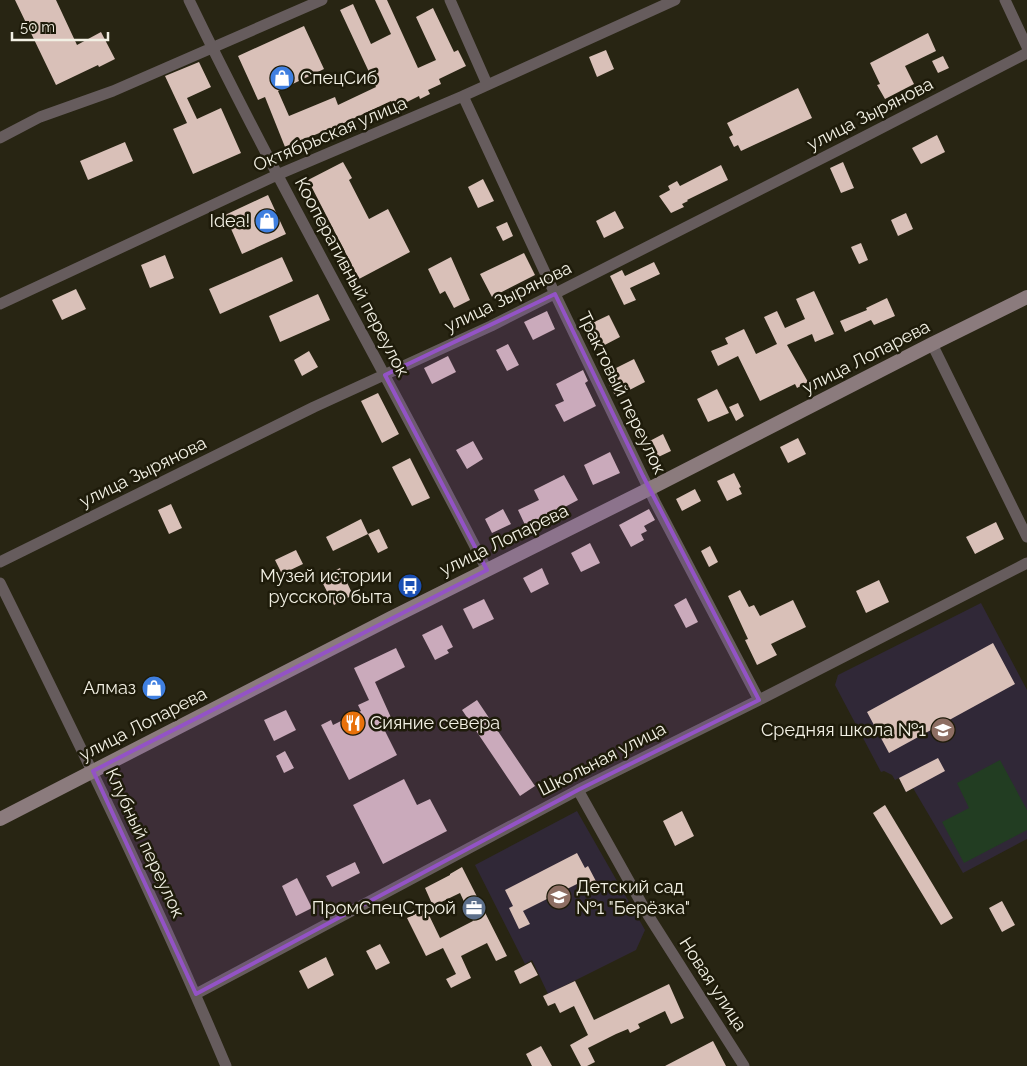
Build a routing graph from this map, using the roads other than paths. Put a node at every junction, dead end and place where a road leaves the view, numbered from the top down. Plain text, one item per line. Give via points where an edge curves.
1 (190, 0) edge
2 (322, 0) edge
3 (450, 0) edge
4 (675, 0) edge
5 (1004, 0) edge
6 (1027, 47) edge
7 (213, 48) junction
8 (1027, 52) edge
9 (487, 84) junction
10 (463, 96) junction
11 (0, 138) edge
12 (277, 175) junction
13 (555, 294) junction
14 (1027, 297) edge
15 (0, 304) edge
16 (932, 344) junction
17 (385, 374) junction
18 (649, 489) junction
19 (1027, 537) edge
20 (0, 562) edge
21 (1027, 563) edge
22 (487, 570) junction
23 (0, 583) edge
24 (760, 700) junction
25 (93, 771) junction
26 (578, 790) junction
27 (0, 820) edge
28 (196, 994) junction
29 (226, 1066) edge
30 (744, 1066) edge

1 - 7 street, Кооперативный переулок
2 - 7 street
3 - 9 street
4 - 9 street, Октябрьская улица
5 - 6 street
7 - 11 street via 113,91 40,117
7 - 12 street, Кооперативный переулок
8 - 13 street, улица Зырянова
9 - 10 street, Октябрьская улица
10 - 12 street, Октябрьская улица
10 - 13 street, Трактовый переулок
12 - 15 street, Октябрьская улица
12 - 17 street, Кооперативный переулок
13 - 17 street, улица Зырянова
13 - 18 street, Трактовый переулок
14 - 16 main road, улица Лопарева
16 - 18 main road, улица Лопарева
16 - 19 street
17 - 20 street, улица Зырянова
17 - 22 street, Кооперативный переулок
18 - 22 main road, улица Лопарева
18 - 24 street, Трактовый переулок
21 - 24 street, Школьная улица
22 - 25 main road, улица Лопарева
23 - 25 street, Клубный переулок
24 - 26 street, Школьная улица
25 - 27 main road, улица Лопарева
25 - 28 street, Клубный переулок
26 - 28 street, Школьная улица
26 - 30 street, Новая улица via 648,916
28 - 29 street, Клубный переулок

